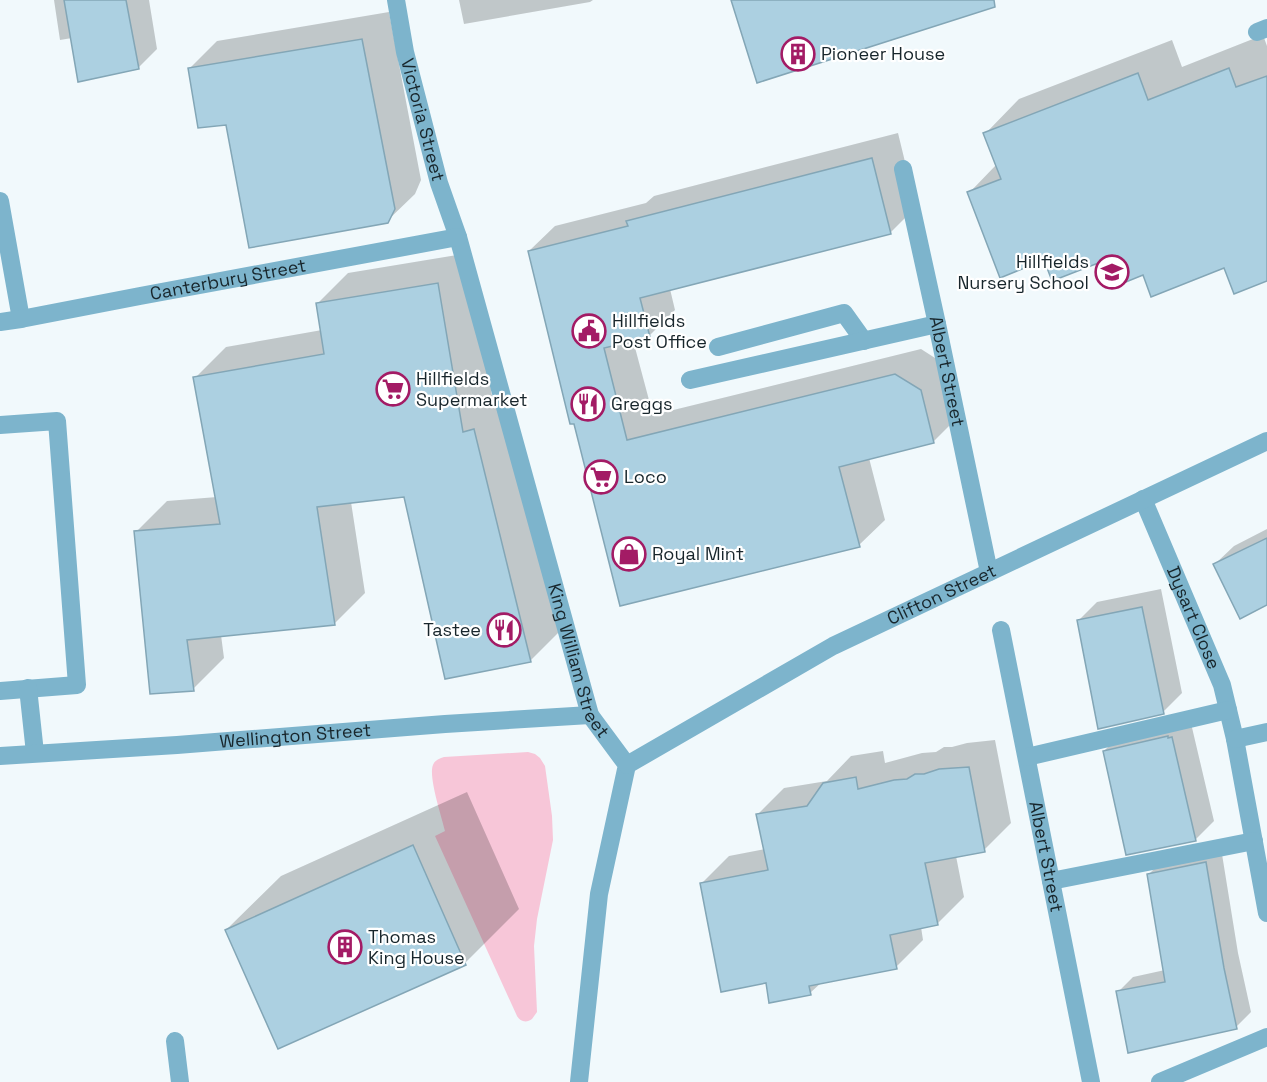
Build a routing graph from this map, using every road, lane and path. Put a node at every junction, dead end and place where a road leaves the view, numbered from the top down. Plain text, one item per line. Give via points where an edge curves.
1 (396, 0) edge
2 (903, 169) dead end
3 (0, 201) edge
4 (458, 237) junction
5 (21, 319) junction
6 (0, 322) edge
7 (937, 324) junction
8 (864, 341) junction
9 (718, 347) dead end
10 (690, 380) dead end
11 (0, 425) edge
12 (1267, 441) edge
13 (1143, 499) junction
14 (989, 573) junction
15 (1001, 630) dead end
16 (28, 688) junction
17 (0, 691) edge
18 (1228, 710) junction
19 (590, 715) junction
20 (1267, 732) edge
21 (1235, 738) junction
22 (35, 753) junction
23 (0, 756) edge
24 (1027, 757) junction
25 (627, 765) junction
26 (1254, 841) junction
27 (1051, 881) junction
28 (1267, 913) edge
29 (1267, 1037) edge
30 (175, 1041) dead end
31 (180, 1082) edge
32 (579, 1082) edge
33 (1090, 1082) edge
34 (1160, 1082) edge

1 - 4 street, Victoria Street via 405,52 439,183
2 - 7 street, Albert Street
3 - 5 street
4 - 5 street, Canterbury Street
4 - 19 street, King William Street
5 - 6 street, Canterbury Street
7 - 8 street
7 - 14 street, Albert Street
8 - 9 street via 844,313
8 - 10 street
11 - 16 street via 57,421 77,685
12 - 13 street, Clifton Street
13 - 14 street, Clifton Street
13 - 18 street, Dysart Close via 1222,686
14 - 25 street, Clifton Street via 832,646
15 - 24 street, Albert Street
16 - 17 street
16 - 22 street
18 - 21 street, Dysart Close
18 - 24 street
19 - 22 street, Wellington Street
19 - 25 street, King William Street
20 - 21 street
21 - 26 street, Dysart Close
22 - 23 street, Wellington Street
24 - 27 street, Albert Street
25 - 32 street via 599,894
26 - 27 street
26 - 28 street, Dysart Close
27 - 33 street, Albert Street
29 - 34 street
30 - 31 street

